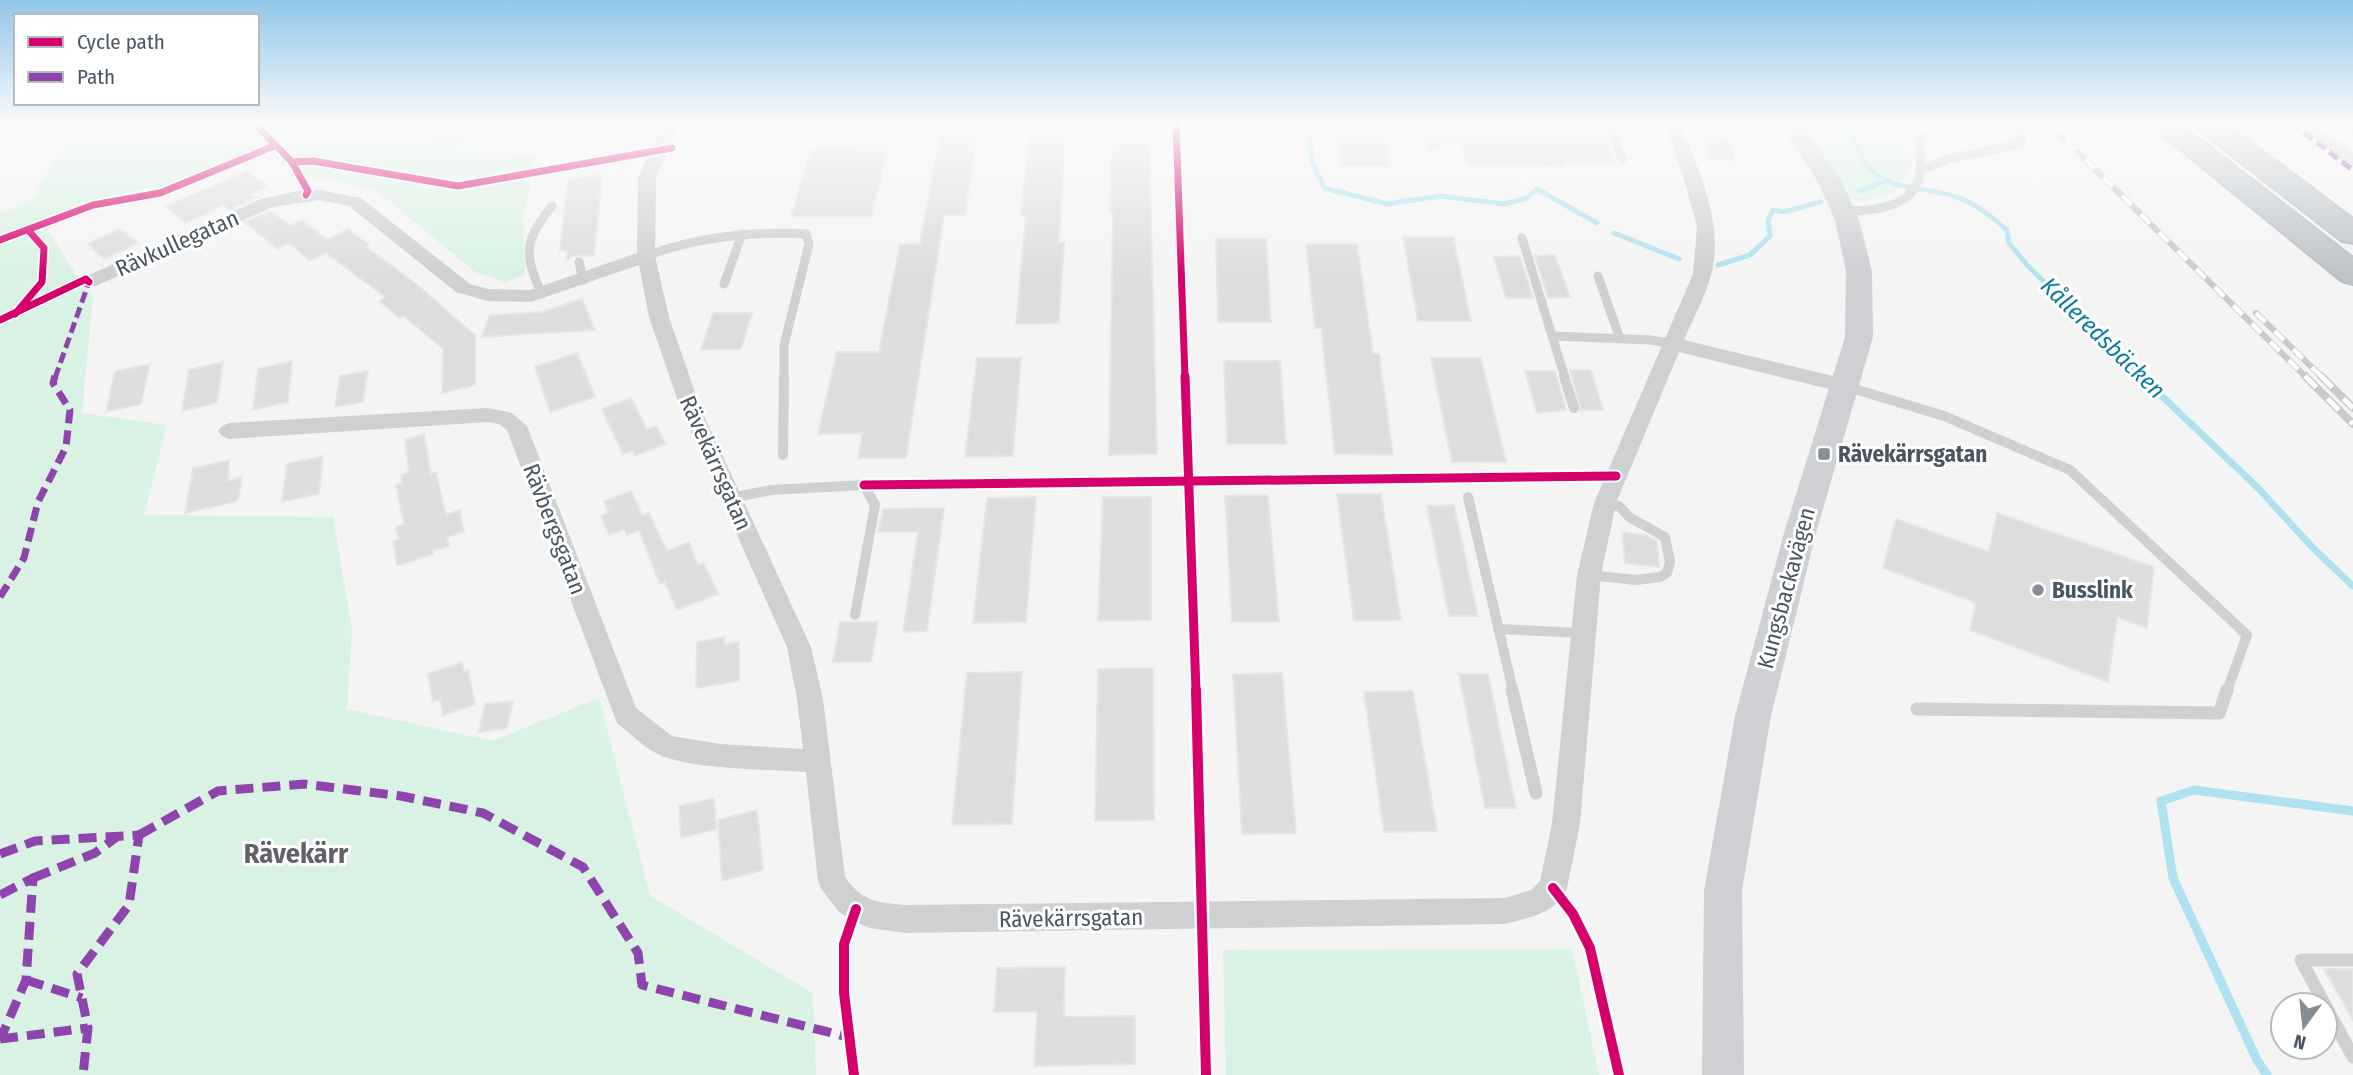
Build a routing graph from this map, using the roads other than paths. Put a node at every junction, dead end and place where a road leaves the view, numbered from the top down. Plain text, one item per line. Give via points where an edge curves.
1 (649, 173) edge
2 (1691, 173) edge
3 (1824, 173) edge
4 (2226, 173) edge
5 (2274, 173) edge
6 (1920, 174) edge
7 (552, 206) dead end
8 (1843, 211) junction
9 (743, 234) junction
10 (2353, 234) edge
11 (1522, 238) dead end
12 (646, 257) junction
13 (2353, 274) edge
14 (1598, 276) dead end
15 (89, 282) dead end
16 (724, 284) dead end
17 (541, 292) junction
18 (1553, 336) junction
19 (1620, 339) junction
20 (1674, 344) junction
21 (1845, 386) junction
22 (1574, 408) dead end
23 (229, 431) dead end
24 (783, 455) dead end
25 (1468, 497) dead end
26 (731, 498) junction
27 (1605, 503) junction
28 (1589, 575) junction
29 (855, 615) dead end
30 (1498, 629) junction
31 (1582, 633) junction
32 (1917, 709) dead end
33 (816, 761) junction
34 (1536, 793) dead end
35 (2353, 960) edge
36 (2353, 1057) edge
37 (1723, 1075) edge

1 - 12 street, Rävekärrsgatan
2 - 20 street, Rävekärrsgatan via 1706,226 1702,274
3 - 8 street, Kungsbackavägen
4 - 13 highway
5 - 10 highway
6 - 8 lane via 1894,206 1880,211
7 - 17 lane via 531,230 526,244 528,265
8 - 21 street, Kungsbackavägen via 1860,271 1859,337
9 - 12 lane via 706,237
9 - 16 lane
9 - 24 lane via 806,234 809,244 784,345
11 - 18 lane
12 - 17 street, Rävkullegatan via 581,271
12 - 26 street, Rävekärrsgatan via 659,317 690,407
14 - 19 lane
15 - 17 street, Rävkullegatan via 267,203 319,195 355,202 463,288 511,298
18 - 19 lane
18 - 22 lane
19 - 20 lane
20 - 21 street
20 - 27 street, Rävekärrsgatan
21 - 32 lane via 1944,415 2070,470 2247,635 2219,713
21 - 37 street, Kungsbackavägen via 1800,533 1753,716 1723,891
23 - 33 street, Rävbergsgatan via 488,415 505,418 516,426 626,715 666,746 720,755
25 - 30 lane
26 - 29 lane via 771,490 864,485 875,505
26 - 33 street, Rävekärrsgatan via 799,647
27 - 28 street, Rävekärrsgatan
27 - 28 lane via 1619,506 1629,517 1665,537 1671,567 1659,579
28 - 31 street, Rävekärrsgatan
30 - 31 lane
30 - 34 lane
31 - 33 street, Rävekärrsgatan via 1566,824 1553,888 1539,901 1504,911 905,919 864,914 846,902 832,881
35 - 36 lane via 2301,960

